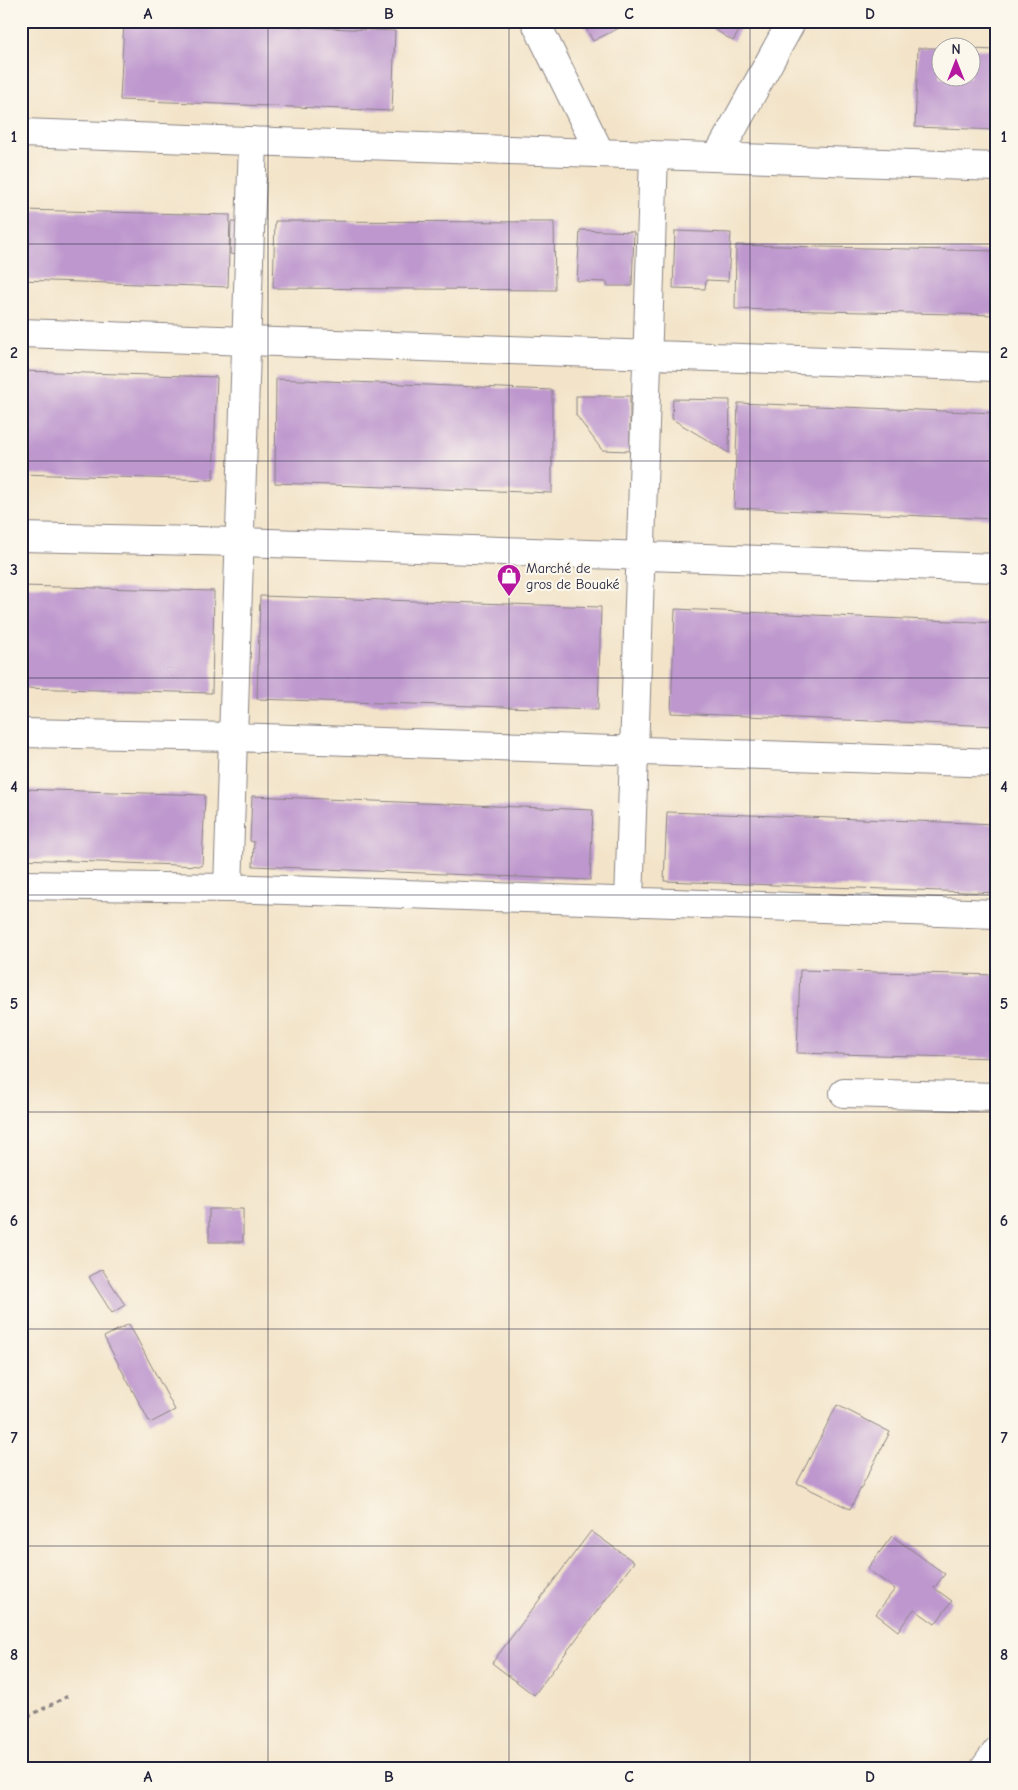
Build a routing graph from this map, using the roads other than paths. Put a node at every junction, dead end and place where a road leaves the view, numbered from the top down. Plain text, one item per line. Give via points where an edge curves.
1 (535, 21) edge
2 (792, 21) edge
3 (21, 133) edge
4 (253, 141) junction
5 (600, 153) junction
6 (654, 155) junction
7 (716, 157) junction
8 (997, 167) edge
9 (21, 333) edge
10 (246, 341) junction
11 (648, 355) junction
12 (997, 367) edge
13 (21, 537) edge
14 (240, 542) junction
15 (641, 556) junction
16 (997, 568) edge
17 (21, 733) edge
18 (233, 737) junction
19 (634, 751) junction
20 (997, 763) edge
21 (21, 885) edge
22 (228, 888) junction
23 (629, 902) junction
24 (997, 914) edge
25 (844, 1093) dead end
26 (997, 1096) edge
27 (997, 1751) edge
28 (984, 1769) edge

1 - 5 street
2 - 7 street
3 - 4 street
4 - 5 street
4 - 10 street
5 - 6 street
6 - 7 street
6 - 11 street
7 - 8 street
9 - 10 street
10 - 11 street
10 - 14 street
11 - 12 street
11 - 15 street
13 - 14 street
14 - 15 street
14 - 18 street
15 - 16 street
15 - 19 street
17 - 18 street
18 - 19 street
18 - 22 street
19 - 20 street
19 - 23 street
21 - 22 street
22 - 23 street
23 - 24 street
25 - 26 street
27 - 28 street

